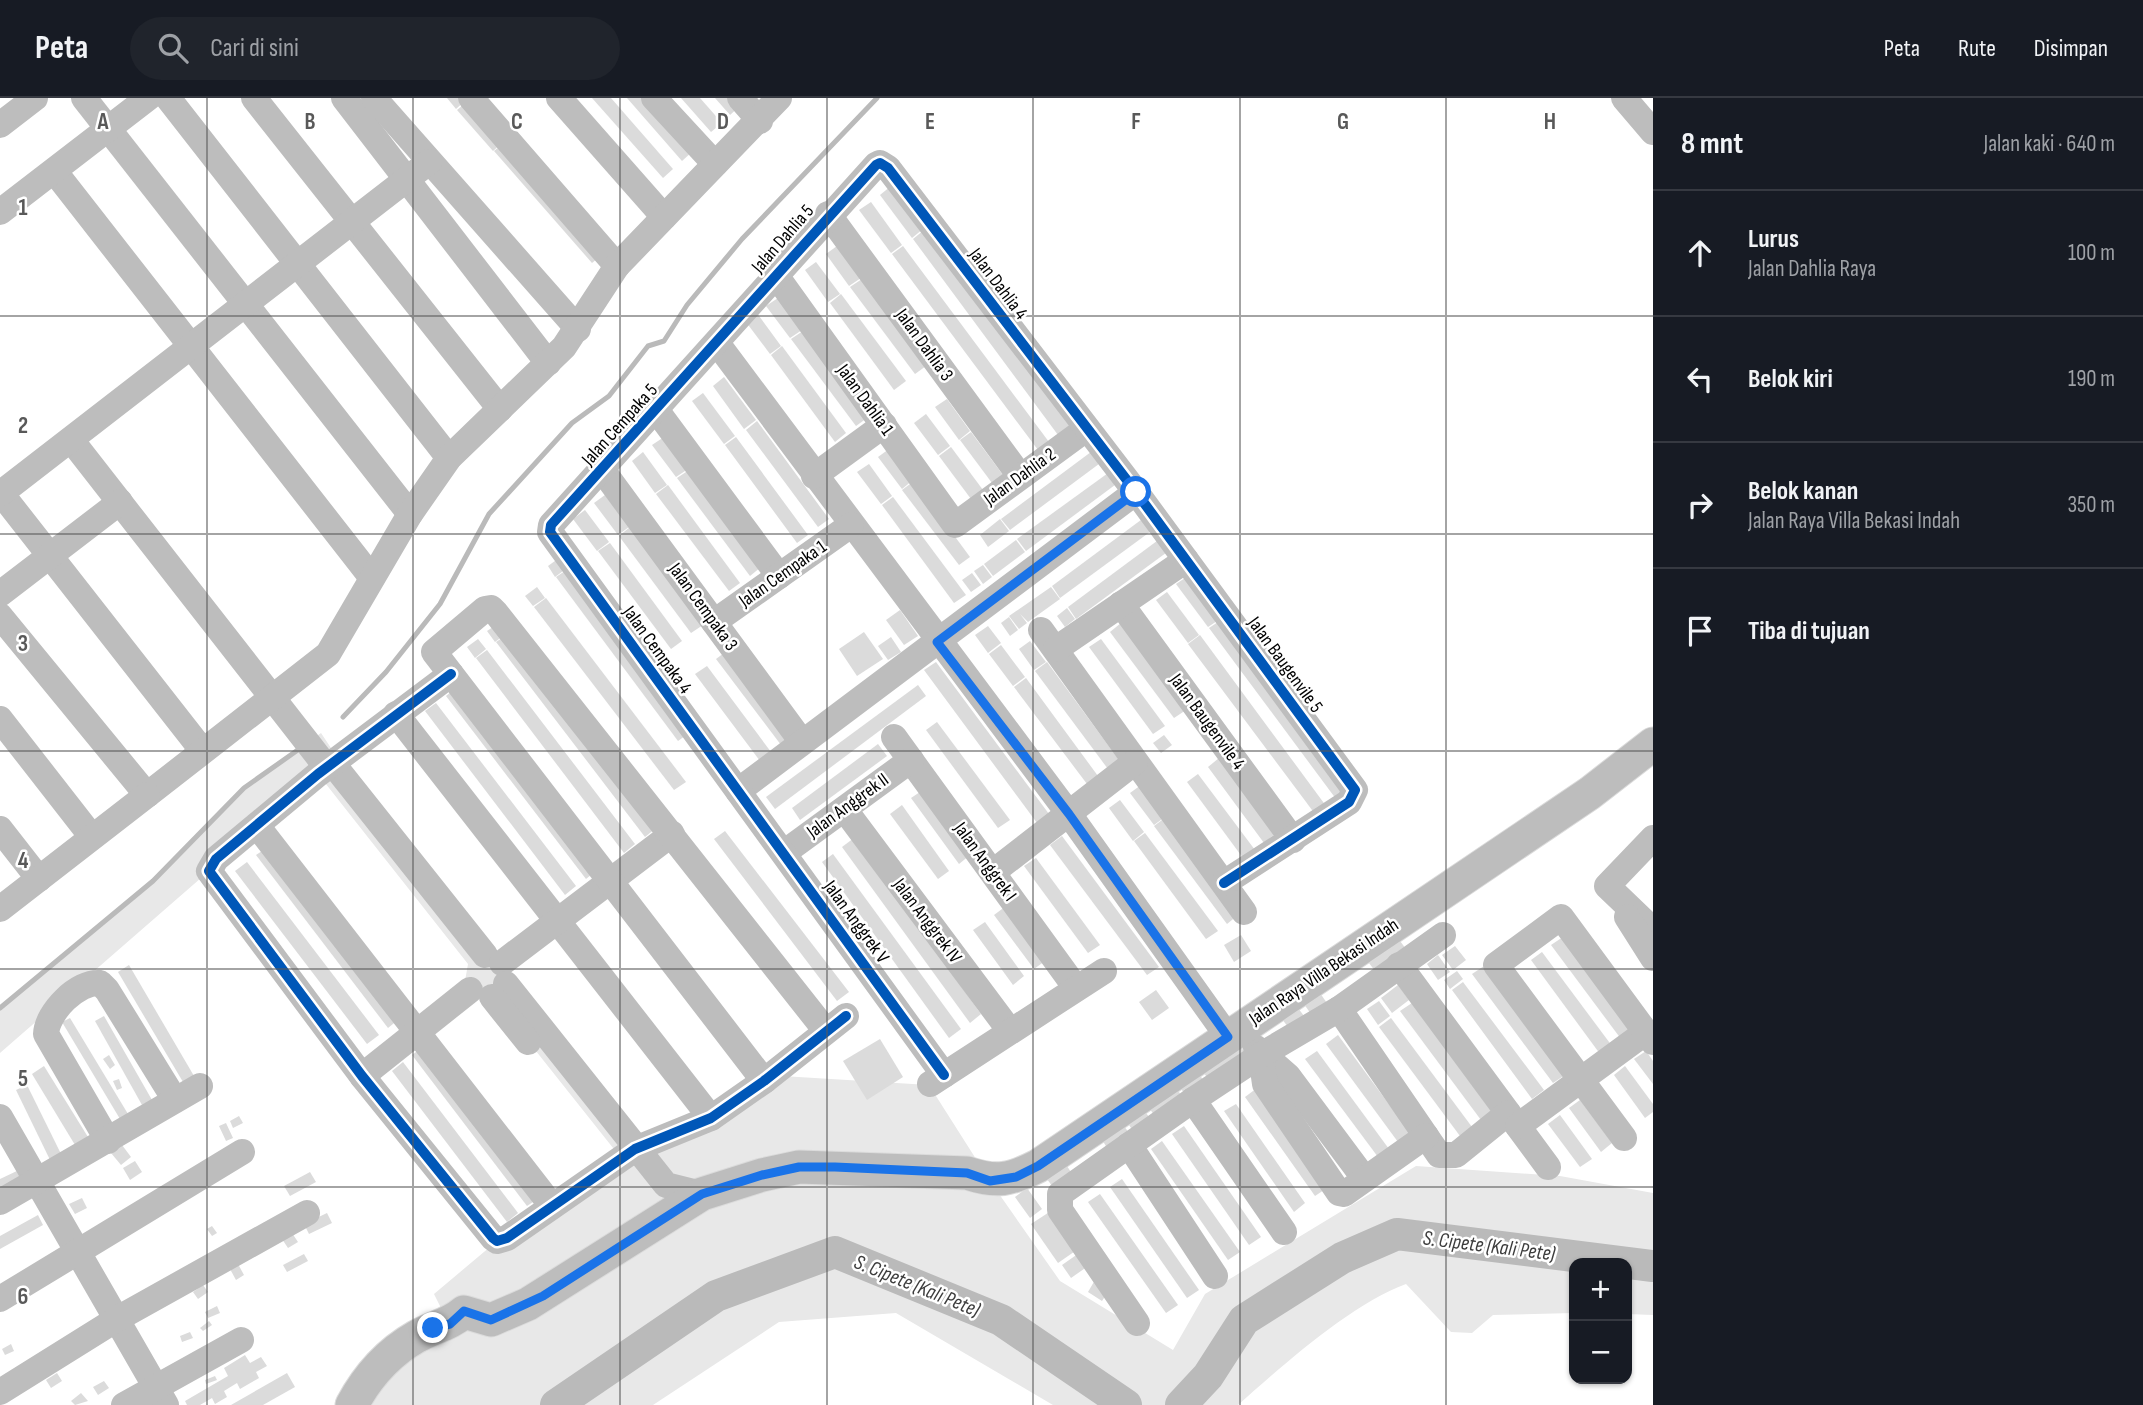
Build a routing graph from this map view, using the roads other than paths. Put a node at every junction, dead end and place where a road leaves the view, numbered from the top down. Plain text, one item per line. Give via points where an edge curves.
1 (35, 98) edge
2 (84, 98) edge
3 (148, 98) edge
4 (168, 98) edge
5 (254, 98) edge
6 (344, 98) edge
7 (373, 98) edge
8 (471, 98) edge
9 (559, 98) edge
10 (654, 98) edge
11 (740, 98) edge
12 (779, 98) edge
13 (1624, 98) edge
14 (760, 121) junction
15 (0, 125) edge
16 (108, 129) junction
17 (1653, 132) edge
18 (429, 162) junction
19 (880, 163) joint
20 (715, 164) junction
21 (55, 172) junction
22 (407, 179) junction
23 (0, 212) edge
24 (828, 214) junction
25 (664, 217) junction
26 (352, 222) junction
27 (297, 265) junction
28 (617, 265) junction
29 (775, 274) junction
30 (245, 305) junction
31 (578, 329) junction
32 (717, 343) junction
33 (192, 347) junction
34 (548, 363) junction
35 (500, 409) junction
36 (657, 411) junction
37 (884, 425) junction
38 (1086, 429) junction
39 (72, 441) junction
40 (449, 458) junction
41 (603, 471) junction
42 (1020, 475) junction
43 (814, 476) junction
44 (1136, 492) junction
45 (0, 493) edge
46 (120, 502) junction
47 (410, 514) junction
48 (851, 525) junction
49 (956, 525) joint
50 (550, 530) joint
51 (48, 557) junction
52 (1186, 560) junction
53 (779, 576) junction
54 (372, 578) junction
55 (0, 594) edge
56 (1122, 604) junction
57 (0, 616) edge
58 (714, 622) junction
59 (937, 642) junction
60 (451, 674) junction
61 (273, 699) junction
62 (396, 714) junction
63 (0, 719) edge
64 (894, 737) dead end
65 (802, 742) junction
66 (1653, 744) edge
67 (202, 750) junction
68 (911, 760) junction
69 (1135, 762) junction
70 (324, 766) junction
71 (738, 790) junction
72 (146, 796) junction
73 (845, 810) junction
74 (1069, 814) junction
75 (258, 827) junction
76 (0, 829) edge
77 (672, 834) junction
78 (92, 837) junction
79 (1653, 838) edge
80 (1293, 840) junction
81 (785, 852) junction
82 (993, 872) junction
83 (39, 879) junction
84 (610, 881) junction
85 (1224, 883) junction
86 (1607, 886) junction
87 (0, 909) edge
88 (1244, 912) dead end
89 (557, 922) junction
90 (1653, 930) edge
91 (1443, 935) dead end
92 (1653, 958) edge
93 (1399, 965) junction
94 (1104, 971) dead end
95 (487, 975) junction
96 (1076, 988) junction
97 (1339, 1009) junction
98 (1010, 1031) junction
99 (1236, 1031) junction
100 (418, 1033) junction
101 (1649, 1037) edge
102 (1261, 1055) junction
103 (362, 1076) junction
104 (1581, 1080) junction
105 (764, 1081) junction
106 (200, 1086) dead end
107 (175, 1100) junction
108 (1193, 1100) junction
109 (0, 1117) edge
110 (711, 1118) junction
111 (1513, 1119) junction
112 (1426, 1136) junction
113 (1624, 1138) dead end
114 (108, 1141) junction
115 (1129, 1145) junction
116 (242, 1153) dead end
117 (634, 1156) junction
118 (1548, 1167) dead end
119 (1364, 1178) junction
120 (37, 1180) junction
121 (702, 1194) junction
122 (0, 1202) edge
123 (552, 1206) junction
124 (307, 1213) dead end
125 (1284, 1232) dead end
126 (77, 1251) junction
127 (1215, 1276) dead end
128 (0, 1299) edge
129 (117, 1319) junction
130 (1137, 1323) dead end
131 (241, 1340) dead end
132 (0, 1392) edge
133 (161, 1395) edge
134 (124, 1405) edge
135 (352, 1405) edge

1 - 15 street
2 - 16 street
3 - 16 street
4 - 27 street
5 - 26 street
6 - 22 street
7 - 18 street
8 - 28 street
9 - 25 street
10 - 20 street
11 - 14 street
12 - 14 street
13 - 17 street
14 - 20 street
16 - 21 street
16 - 30 street
18 - 22 street
18 - 31 street
19 - 24 street, Jalan Dahlia 5 via 867,170
19 - 38 street, Jalan Dahlia 4
20 - 25 street
21 - 23 street
21 - 33 street
22 - 26 street
22 - 34 street
24 - 29 street, Jalan Dahlia 5
24 - 42 street, Jalan Dahlia 3
25 - 28 street
26 - 27 street
26 - 35 street
27 - 30 street
27 - 40 street
28 - 31 street
29 - 32 street, Jalan Dahlia 5
29 - 37 street, Jalan Dahlia 1
30 - 33 street
30 - 47 street
31 - 34 street
32 - 36 street, Jalan Cempaka 5
32 - 43 street
33 - 39 street
33 - 54 street
34 - 35 street
35 - 40 street
36 - 41 street, Jalan Cempaka 5
36 - 53 street
37 - 43 street
37 - 49 street, Jalan Dahlia 1
38 - 42 street, Jalan Dahlia 2
38 - 44 street, Jalan Dahlia 4
39 - 45 street
39 - 46 street
40 - 47 street
41 - 50 street, Jalan Cempaka 5
41 - 58 street, Jalan Cempaka 3
42 - 49 street, Jalan Dahlia 2
43 - 48 street
44 - 52 street, Jalan Baugenvile 5
44 - 59 street
45 - 51 street
46 - 51 street
46 - 61 street
47 - 54 street
48 - 53 street, Jalan Cempaka 1
48 - 59 street
50 - 71 street, Jalan Cempaka 4
51 - 55 street
51 - 67 street
52 - 56 street
52 - 80 street, Jalan Baugenvile 5 via 1355,790 1349,802
53 - 58 street, Jalan Cempaka 1
54 - 61 street via 328,654
56 - 69 street via 1048,640
56 - 80 street, Jalan Baugenvile 4
57 - 72 street
58 - 65 street, Jalan Cempaka 3
59 - 65 street
59 - 74 street
60 - 62 street
60 - 77 street via 435,652 491,608
60 - 84 street
61 - 67 street
61 - 70 street
62 - 70 street
62 - 89 street
63 - 78 street
64 - 68 street, Jalan Anggrek I
65 - 71 street
66 - 99 main road, Jalan Raya Villa Bekasi Indah via 1590,793
67 - 72 street
68 - 73 street, Jalan Anggrek II
68 - 82 street, Jalan Anggrek I
69 - 74 street
69 - 85 street
70 - 75 street
70 - 95 street
71 - 81 street, Jalan Anggrek V
72 - 78 street
73 - 81 street, Jalan Anggrek II
73 - 98 street, Jalan Anggrek IV
74 - 82 street
74 - 99 street
75 - 100 street
75 - 103 street via 212,863 210,874
76 - 83 street
77 - 84 street
77 - 105 street via 836,1024
78 - 83 street
79 - 86 street
80 - 85 street
81 - 98 street, Jalan Anggrek V via 937,1080
82 - 96 street, Jalan Anggrek I
83 - 87 street
84 - 89 street
84 - 105 street
85 - 88 street
86 - 90 street
86 - 92 street
89 - 95 street
89 - 110 street
91 - 93 street
93 - 97 street
93 - 111 street
94 - 96 street
95 - 100 street
95 - 117 street
96 - 98 street
97 - 102 street
97 - 112 street
99 - 102 street
99 - 121 main road, Jalan Raya Villa Bekasi Indah via 1016,1177 990,1181 967,1173 799,1167
100 - 103 street
100 - 123 street
101 - 104 street
101 - 104 street via 1561,917 1496,965
102 - 108 street
102 - 119 street via 1288,1076
102 - 119 street via 1265,1084 1336,1188 1344,1194
103 - 123 street via 497,1241
104 - 111 street
104 - 113 street
105 - 110 street
106 - 107 street
107 - 114 street
107 - 114 street via 107,989 100,983 85,986 60,1006 46,1034
108 - 115 street
108 - 125 street
109 - 120 street
110 - 117 street
111 - 112 street via 1449,1157 1439,1155
111 - 118 street
112 - 119 street
114 - 120 street
115 - 127 street
115 - 130 street via 1064,1189 1058,1201
116 - 126 street
117 - 121 street via 666,1185
117 - 123 street
120 - 122 street
120 - 126 street
121 - 135 main road, Jalan Raya Villa Bekasi Indah via 528,1304 491,1320 464,1311 450,1324 415,1337 387,1358
124 - 129 street
126 - 128 street
126 - 129 street
129 - 132 street
129 - 133 street
131 - 133 street
133 - 134 street

